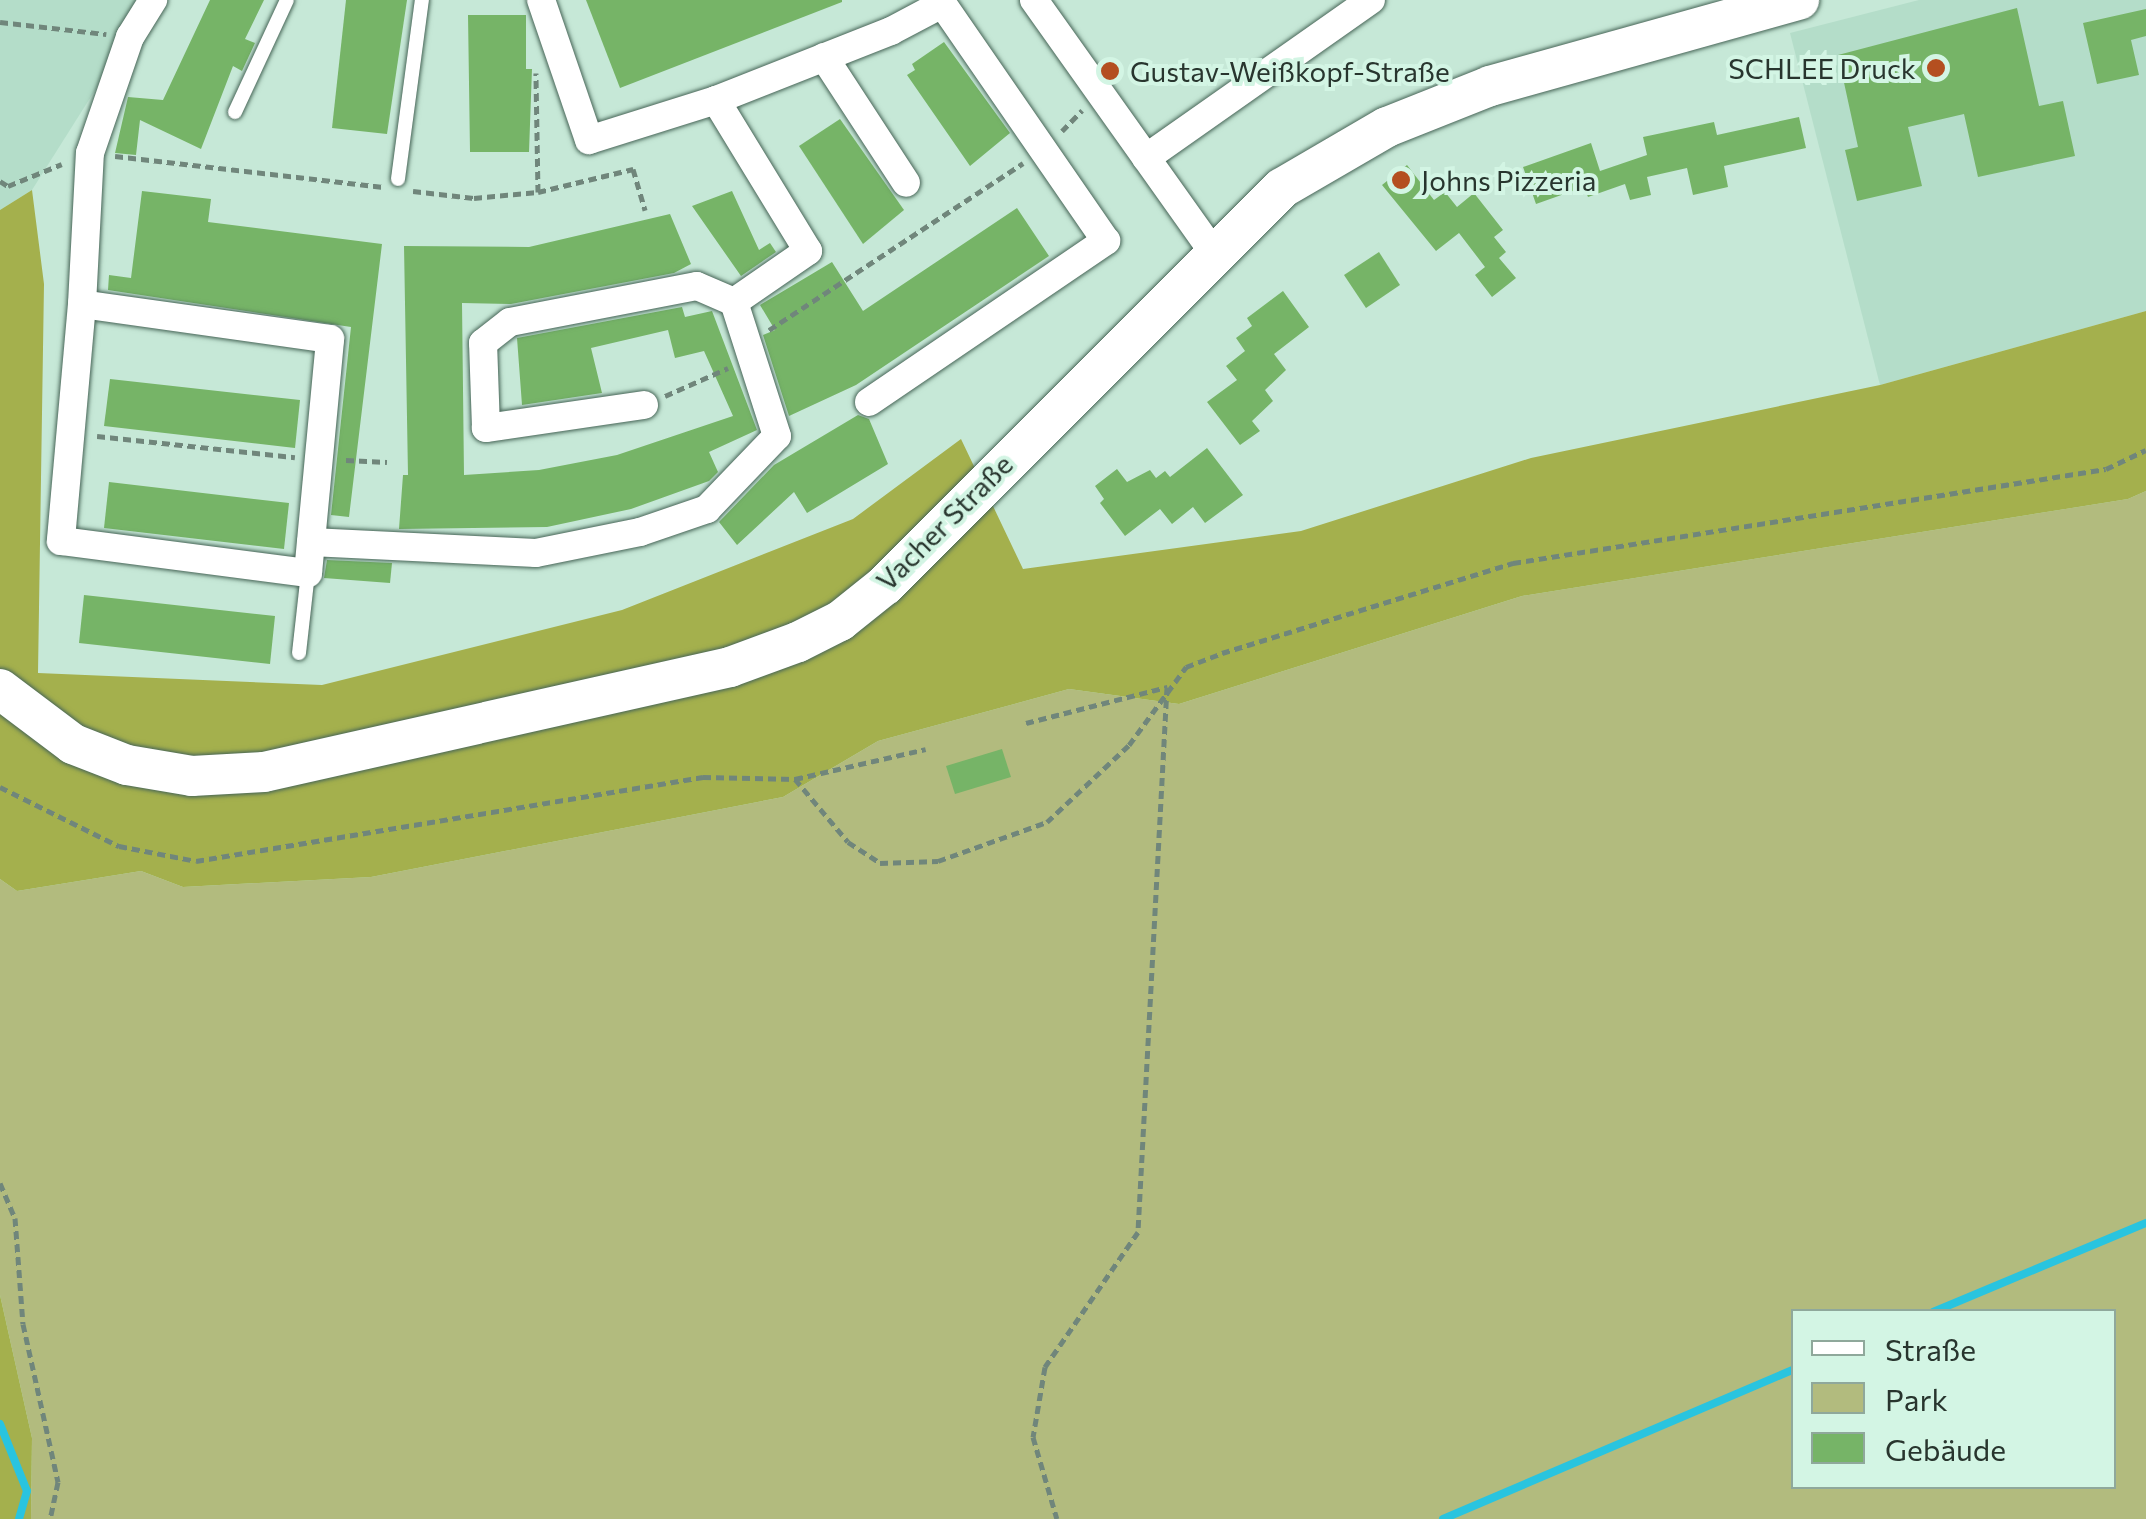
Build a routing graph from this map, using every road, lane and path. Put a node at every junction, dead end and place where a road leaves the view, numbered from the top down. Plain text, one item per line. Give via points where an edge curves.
1 (153, 0) edge
2 (287, 0) edge
3 (422, 0) edge
4 (541, 0) edge
5 (1034, 0) edge
6 (1371, 0) edge
7 (1799, 0) edge
8 (941, 2) edge
9 (0, 22) edge
10 (130, 37) junction
11 (824, 57) junction
12 (556, 58) junction
13 (1100, 93) junction
14 (716, 100) junction
15 (235, 112) dead end
16 (1044, 149) junction
17 (90, 153) junction
18 (1146, 158) junction
19 (398, 178) dead end
20 (0, 181) edge
21 (906, 184) dead end
22 (538, 192) junction
23 (645, 210) dead end
24 (1213, 252) junction
25 (734, 302) junction
26 (82, 304) junction
27 (744, 341) junction
28 (869, 402) dead end
29 (644, 405) joint
30 (70, 433) junction
31 (2146, 450) edge
32 (320, 459) junction
33 (388, 462) dead end
34 (311, 542) junction
35 (308, 573) junction
36 (299, 654) dead end
37 (1167, 687) junction
38 (0, 689) edge
39 (1026, 723) dead end
40 (926, 749) dead end
41 (796, 780) junction
42 (0, 786) edge
43 (0, 1183) edge
44 (50, 1519) edge
45 (1057, 1519) edge

1 - 10 street
2 - 15 lane
3 - 19 lane
4 - 12 street
5 - 13 street
6 - 18 street
7 - 24 street, Vacher Straße via 1490,86 1388,128 1282,188
8 - 11 street
8 - 16 street
9 - 10 path
10 - 17 street
11 - 14 street
11 - 21 street
12 - 14 street via 589,140
12 - 22 path via 536,59
13 - 16 path
13 - 18 street
14 - 25 street via 808,251
16 - 27 path
16 - 28 street via 1106,241
17 - 20 path via 8,186
17 - 22 path via 474,198
17 - 26 street
18 - 24 street
22 - 23 path via 632,169
24 - 38 street, Vacher Straße via 885,585 840,621 747,661 264,772 192,776 127,765 73,744
25 - 27 street
25 - 29 street via 697,286 510,322 483,343 486,428
26 - 30 street
26 - 32 street via 330,339
27 - 29 path via 746,360
27 - 34 street via 777,436 707,509 640,532 536,553
30 - 32 path
30 - 35 street via 61,541
31 - 37 path via 2106,469 1513,563 1222,653 1186,666
32 - 33 path
32 - 34 street
34 - 35 street
35 - 36 lane
37 - 39 path
37 - 41 path via 1129,745 1047,822 938,861 880,863 848,842
37 - 45 path via 1138,1232 1045,1366 1034,1438
40 - 41 path
41 - 42 path via 703,777 196,860 120,846
43 - 44 path via 15,1218 23,1324 58,1482

